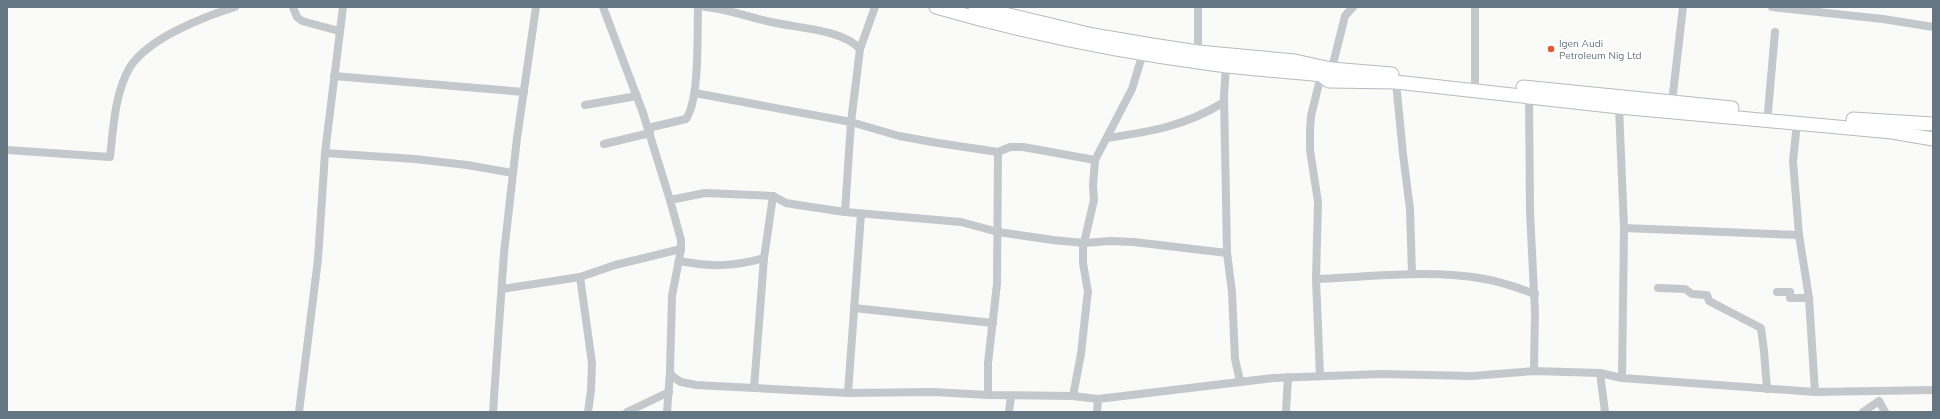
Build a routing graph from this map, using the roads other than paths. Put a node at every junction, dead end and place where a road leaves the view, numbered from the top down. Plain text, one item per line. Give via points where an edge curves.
1 (235, 7) edge
2 (293, 7) edge
3 (343, 7) edge
4 (536, 7) edge
5 (603, 7) edge
6 (698, 7) edge
7 (705, 7) edge
8 (875, 7) edge
9 (936, 7) edge
10 (975, 7) edge
11 (1198, 7) edge
12 (1353, 7) edge
13 (1475, 7) edge
14 (1683, 7) edge
15 (1772, 7) edge
16 (1785, 8) edge
17 (1933, 27) edge
18 (340, 31) junction
19 (1775, 32) dead end
20 (860, 49) junction
21 (1198, 52) junction
22 (1144, 53) junction
23 (1226, 66) junction
24 (1327, 75) junction
25 (334, 76) junction
26 (1396, 82) junction
27 (1475, 82) junction
28 (524, 92) junction
29 (695, 93) junction
30 (637, 96) junction
31 (1529, 96) junction
32 (1224, 102) junction
33 (1672, 102) junction
34 (585, 105) dead end
35 (1619, 107) junction
36 (1768, 112) junction
37 (850, 122) junction
38 (1797, 123) junction
39 (1933, 124) edge
40 (649, 131) junction
41 (1106, 138) junction
42 (1933, 139) edge
43 (604, 144) dead end
44 (7, 150) edge
45 (998, 152) junction
46 (325, 153) junction
47 (1095, 160) junction
48 (513, 173) junction
49 (773, 196) junction
50 (670, 200) junction
51 (845, 212) junction
52 (861, 214) junction
53 (1624, 228) junction
54 (998, 232) junction
55 (1799, 235) junction
56 (1084, 243) junction
57 (681, 249) junction
58 (1227, 253) junction
59 (764, 258) junction
60 (679, 262) junction
61 (1412, 274) junction
62 (580, 277) junction
63 (1316, 279) junction
64 (1658, 288) dead end
65 (502, 289) junction
66 (1777, 292) dead end
67 (1535, 294) junction
68 (1809, 298) junction
69 (854, 308) junction
70 (993, 323) junction
71 (1534, 371) junction
72 (670, 372) junction
73 (1600, 373) junction
74 (1320, 376) junction
75 (1288, 377) junction
76 (1622, 378) junction
77 (1240, 381) junction
78 (754, 388) junction
79 (1767, 389) junction
80 (1933, 390) edge
81 (669, 392) junction
82 (1815, 392) junction
83 (848, 393) junction
84 (988, 395) junction
85 (1011, 396) junction
86 (1073, 396) junction
87 (1098, 399) junction
88 (300, 412) edge
89 (493, 412) edge
90 (588, 412) edge
91 (627, 412) edge
92 (667, 412) edge
93 (1009, 412) edge
94 (1097, 412) edge
95 (1286, 412) edge
96 (1605, 412) edge
97 (1863, 412) edge
98 (1885, 412) edge

1 - 44 street via 180,28 141,54 130,68 122,88 115,113 110,157
2 - 18 street via 302,21
3 - 18 street
4 - 28 street
5 - 30 street
6 - 29 street
7 - 20 street via 829,32 856,44
8 - 20 street
9 - 22 main road via 1015,27
10 - 21 main road via 1093,35
11 - 21 street
12 - 24 street via 1345,16
13 - 27 street
14 - 33 street
15 - 16 street
16 - 17 street via 1883,18
18 - 25 street
19 - 36 street
20 - 37 street
21 - 24 main road via 1295,61
22 - 23 main road
22 - 41 street via 1132,89
23 - 24 main road
23 - 32 street
24 - 26 main road
24 - 27 main road
24 - 63 street via 1311,116 1310,131 1310,150 1318,202
25 - 28 street
25 - 46 street
26 - 31 main road
26 - 61 street via 1410,209
27 - 33 main road
28 - 48 street
29 - 37 street
29 - 40 street via 686,119
30 - 34 street
30 - 40 street
31 - 35 main road
31 - 67 street via 1530,212
32 - 41 street via 1212,110 1174,126 1146,133
32 - 58 street
33 - 36 main road
35 - 38 main road
35 - 53 street
36 - 39 main road
37 - 45 street via 899,136
37 - 51 street
38 - 42 main road via 1892,132
38 - 55 street via 1793,161
40 - 43 street
40 - 50 street
41 - 47 street
45 - 47 street via 1010,147 1023,147
45 - 54 street
46 - 48 street via 415,159
46 - 88 street via 318,259
47 - 56 street via 1094,200
48 - 65 street
49 - 50 street via 705,193
49 - 51 street via 786,203
49 - 59 street
50 - 57 street
51 - 52 street
52 - 54 street via 962,222
52 - 69 street
53 - 55 street
53 - 76 street
54 - 56 street
54 - 70 street
55 - 68 street
56 - 58 street via 1134,242
56 - 86 street via 1083,263 1088,292
57 - 60 street
57 - 62 street via 615,265
58 - 77 street via 1232,292 1235,359
59 - 60 street via 730,266
59 - 78 street
60 - 72 street via 672,296
61 - 63 street
61 - 67 street via 1485,279
62 - 65 street
62 - 90 street via 592,363
63 - 74 street
64 - 79 street via 1685,289 1692,294 1707,295 1709,302 1761,328
65 - 89 street
66 - 68 street via 1790,292 1790,298
67 - 71 street
68 - 82 street
69 - 70 street
69 - 83 street
70 - 84 street via 988,362
71 - 73 street
71 - 74 street via 1472,376
72 - 78 street via 677,380 688,384
72 - 81 street
73 - 76 street
73 - 96 street
74 - 75 street
75 - 77 street
75 - 95 street
76 - 79 street
77 - 87 street
78 - 83 street
79 - 82 street
80 - 82 street
81 - 91 street
81 - 92 street
83 - 84 street via 933,392
84 - 85 street
85 - 86 street
85 - 93 street
86 - 87 street
87 - 94 street
97 - 98 street via 1879,401

